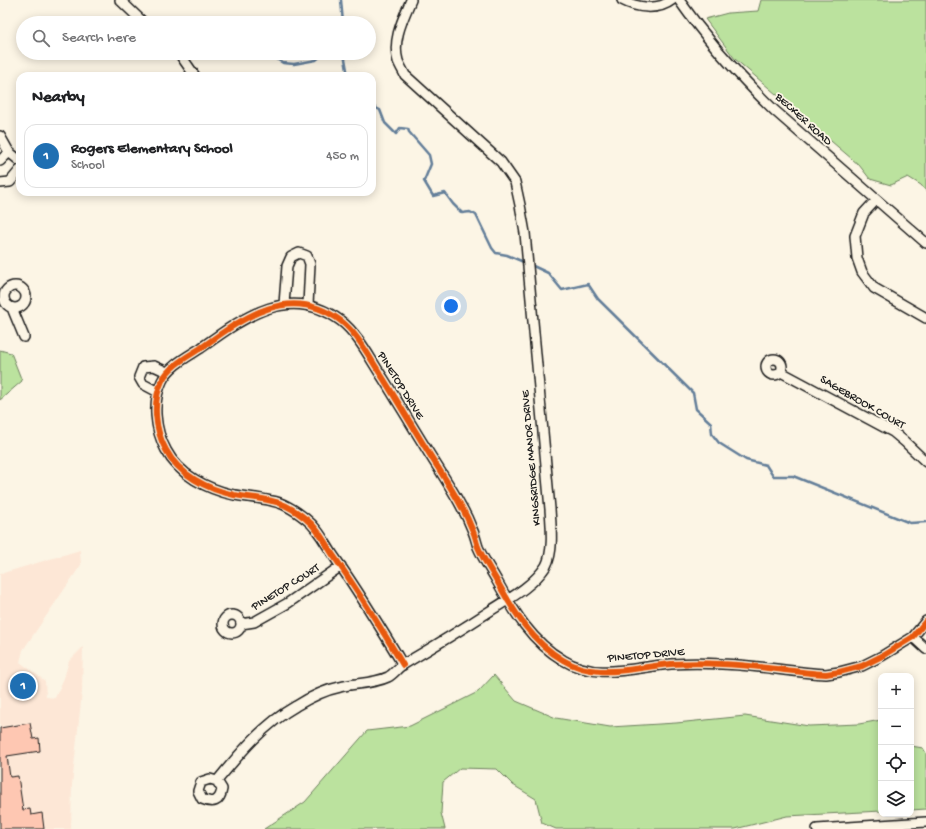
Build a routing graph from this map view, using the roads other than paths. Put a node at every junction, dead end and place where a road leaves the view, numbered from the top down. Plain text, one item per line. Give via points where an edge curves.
1 (120, 0) edge
2 (411, 0) edge
3 (622, 0) edge
4 (679, 1) edge
5 (137, 16) edge
6 (183, 60) edge
7 (192, 72) edge
8 (0, 136) edge
9 (9, 152) junction
10 (16, 158) edge
11 (0, 161) edge
12 (16, 175) edge
13 (0, 183) edge
14 (876, 200) junction
15 (926, 243) edge
16 (2, 297) edge
17 (284, 304) junction
18 (308, 305) junction
19 (12, 308) junction
20 (926, 318) edge
21 (24, 337) dead end
22 (167, 372) junction
23 (781, 372) dead end
24 (158, 392) junction
25 (926, 462) edge
26 (341, 566) junction
27 (508, 600) junction
28 (926, 621) edge
29 (241, 624) dead end
30 (913, 637) junction
31 (926, 649) edge
32 (403, 665) junction
33 (217, 781) dead end
34 (926, 822) edge
35 (817, 829) edge

1 - 5 street
2 - 27 street, KINGSRIDGE MANOR DRIVE via 396,44 398,62 406,75 501,162 515,182 525,233 552,540 542,570
3 - 4 street via 632,5 652,7
4 - 14 street, BECKER ROAD via 750,87
6 - 7 street
8 - 9 street
9 - 10 street
9 - 11 street
12 - 13 street via 10,182
14 - 15 street, BECKER ROAD
14 - 20 street via 864,213 855,236 857,258 862,272 874,288
16 - 19 street
16 - 19 street via 10,287 17,286 23,290 26,296 25,303
17 - 18 street, PINETOP DRIVE
17 - 18 street via 287,266 291,257 299,253 307,256 310,264
17 - 22 street, PINETOP DRIVE via 263,309 230,327
18 - 27 street, PINETOP DRIVE via 339,319 350,328 362,345 460,505 478,546
19 - 21 street
22 - 24 street
22 - 24 street via 154,366 143,367 139,376 143,384
23 - 25 street, SAGEBROOK COURT via 893,432
24 - 26 street via 156,415 159,436 165,450 184,472 211,489 275,501 292,508 310,522
26 - 29 street, PINETOP COURT via 288,603 254,622
26 - 32 street
27 - 30 street, PINETOP DRIVE via 547,650 574,666 598,671 698,663 826,674 862,666
27 - 32 street, KINGSRIDGE MANOR DRIVE
28 - 30 street, PINETOP DRIVE
30 - 31 street
32 - 33 street, KINGSRIDGE MANOR DRIVE via 388,677 329,690 296,706 262,731
34 - 35 street

